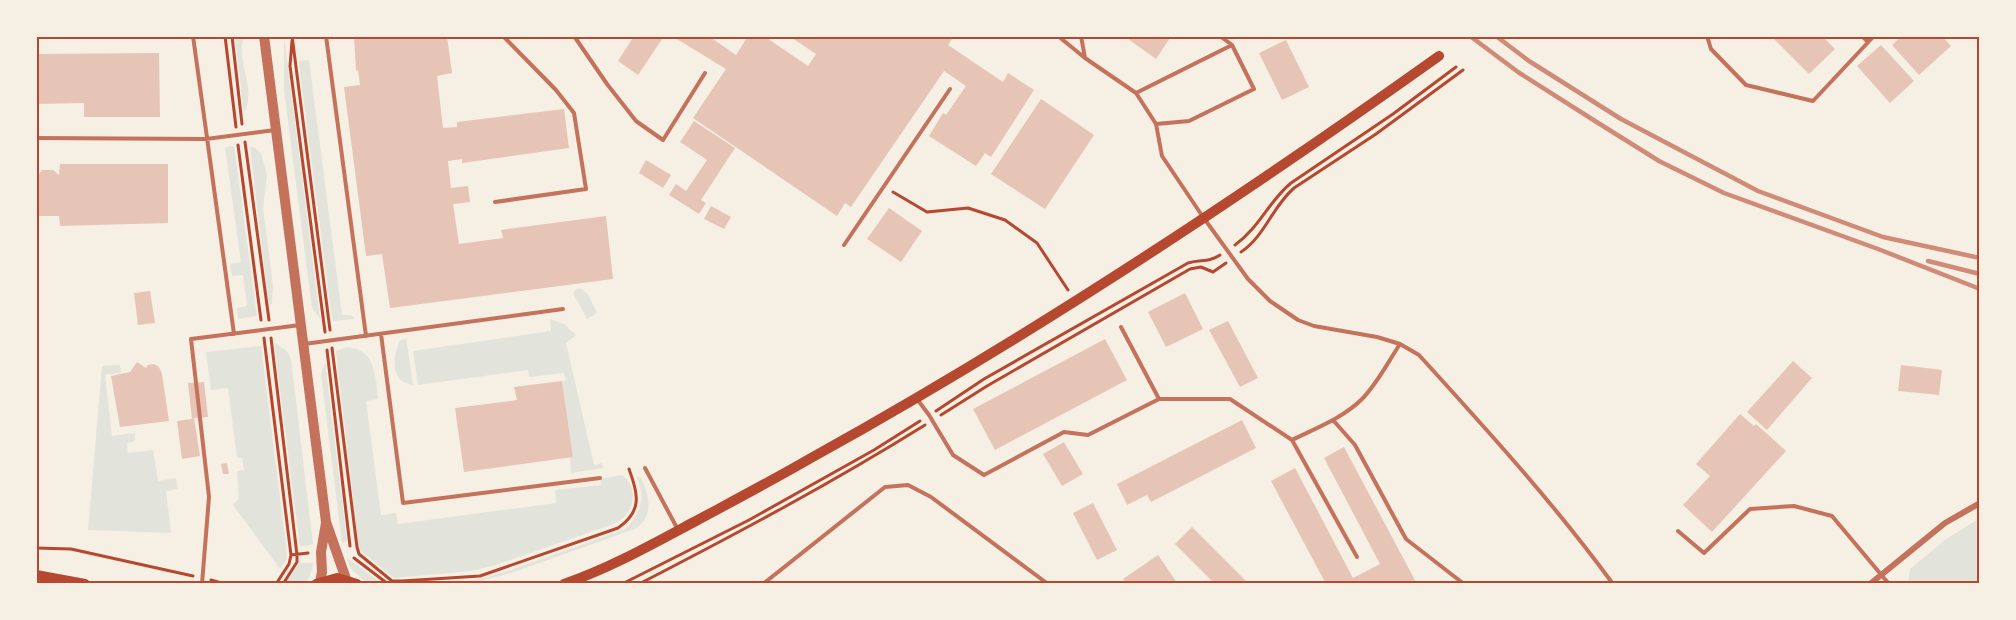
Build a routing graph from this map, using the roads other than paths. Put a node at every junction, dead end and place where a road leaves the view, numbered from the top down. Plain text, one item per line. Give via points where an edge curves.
1 (193, 36) edge
2 (264, 36) edge
3 (327, 36) edge
4 (503, 36) edge
5 (574, 36) edge
6 (1058, 36) edge
7 (1081, 36) edge
8 (1220, 36) edge
9 (1707, 36) edge
10 (1862, 36) edge
11 (1874, 36) edge
12 (1868, 42) junction
13 (1232, 45) junction
14 (1439, 56) dead end
15 (1086, 58) junction
16 (705, 73) dead end
17 (950, 89) dead end
18 (1137, 93) junction
19 (1156, 124) junction
20 (276, 130) junction
21 (36, 138) edge
22 (206, 139) junction
23 (495, 202) dead end
24 (1203, 217) junction
25 (844, 244) dead end
26 (562, 309) dead end
27 (301, 325) junction
28 (1120, 327) dead end
29 (234, 334) junction
30 (381, 334) junction
31 (366, 336) junction
32 (304, 344) junction
33 (1400, 344) junction
34 (916, 399) junction
35 (1159, 399) junction
36 (1333, 420) junction
37 (1292, 440) junction
38 (645, 468) dead end
39 (600, 478) dead end
40 (1980, 503) edge
41 (326, 522) junction
42 (678, 531) junction
43 (1678, 531) dead end
44 (1357, 557) dead end
45 (36, 575) edge
46 (1881, 575) junction
47 (346, 579) junction
48 (318, 583) edge
49 (85, 584) edge
50 (202, 584) edge
51 (357, 584) edge
52 (564, 584) edge
53 (763, 584) edge
54 (1048, 584) edge
55 (1464, 584) edge
56 (1613, 584) edge
57 (1870, 584) edge
58 (1889, 584) edge

1 - 22 lane
2 - 20 street
3 - 31 lane
4 - 23 lane via 574,113 586,189
5 - 16 lane via 636,121 663,140
6 - 15 lane
7 - 15 lane
8 - 13 lane
9 - 12 lane via 1711,49 1746,85 1813,101
10 - 12 lane
11 - 12 lane
13 - 18 lane
13 - 19 lane via 1254,89 1189,121
14 - 24 main road
15 - 18 lane
17 - 25 lane
18 - 19 lane
19 - 24 lane via 1162,156
20 - 22 lane
20 - 27 street
21 - 22 lane
22 - 29 lane
24 - 33 lane via 1254,287 1276,306 1314,326
24 - 34 main road
26 - 30 lane
27 - 29 lane
27 - 32 street
28 - 35 lane
29 - 50 lane via 191,339 209,497
30 - 31 lane
30 - 39 lane via 403,503
31 - 32 lane
32 - 41 street
33 - 36 lane via 1364,397
33 - 56 lane via 1419,355 1527,473
34 - 35 lane via 953,455 984,474 1064,432 1088,435
34 - 42 main road
35 - 37 lane via 1230,399
36 - 37 lane
36 - 55 lane via 1355,445 1406,539
37 - 44 lane
38 - 42 lane
40 - 46 street via 1946,523
41 - 47 street
41 - 48 street
42 - 52 main road via 595,573
43 - 46 lane via 1704,553 1750,508 1794,506 1832,516
45 - 49 main road
46 - 57 street
46 - 58 lane
47 - 48 main road
47 - 51 main road
53 - 54 lane via 885,487 908,485 931,497

